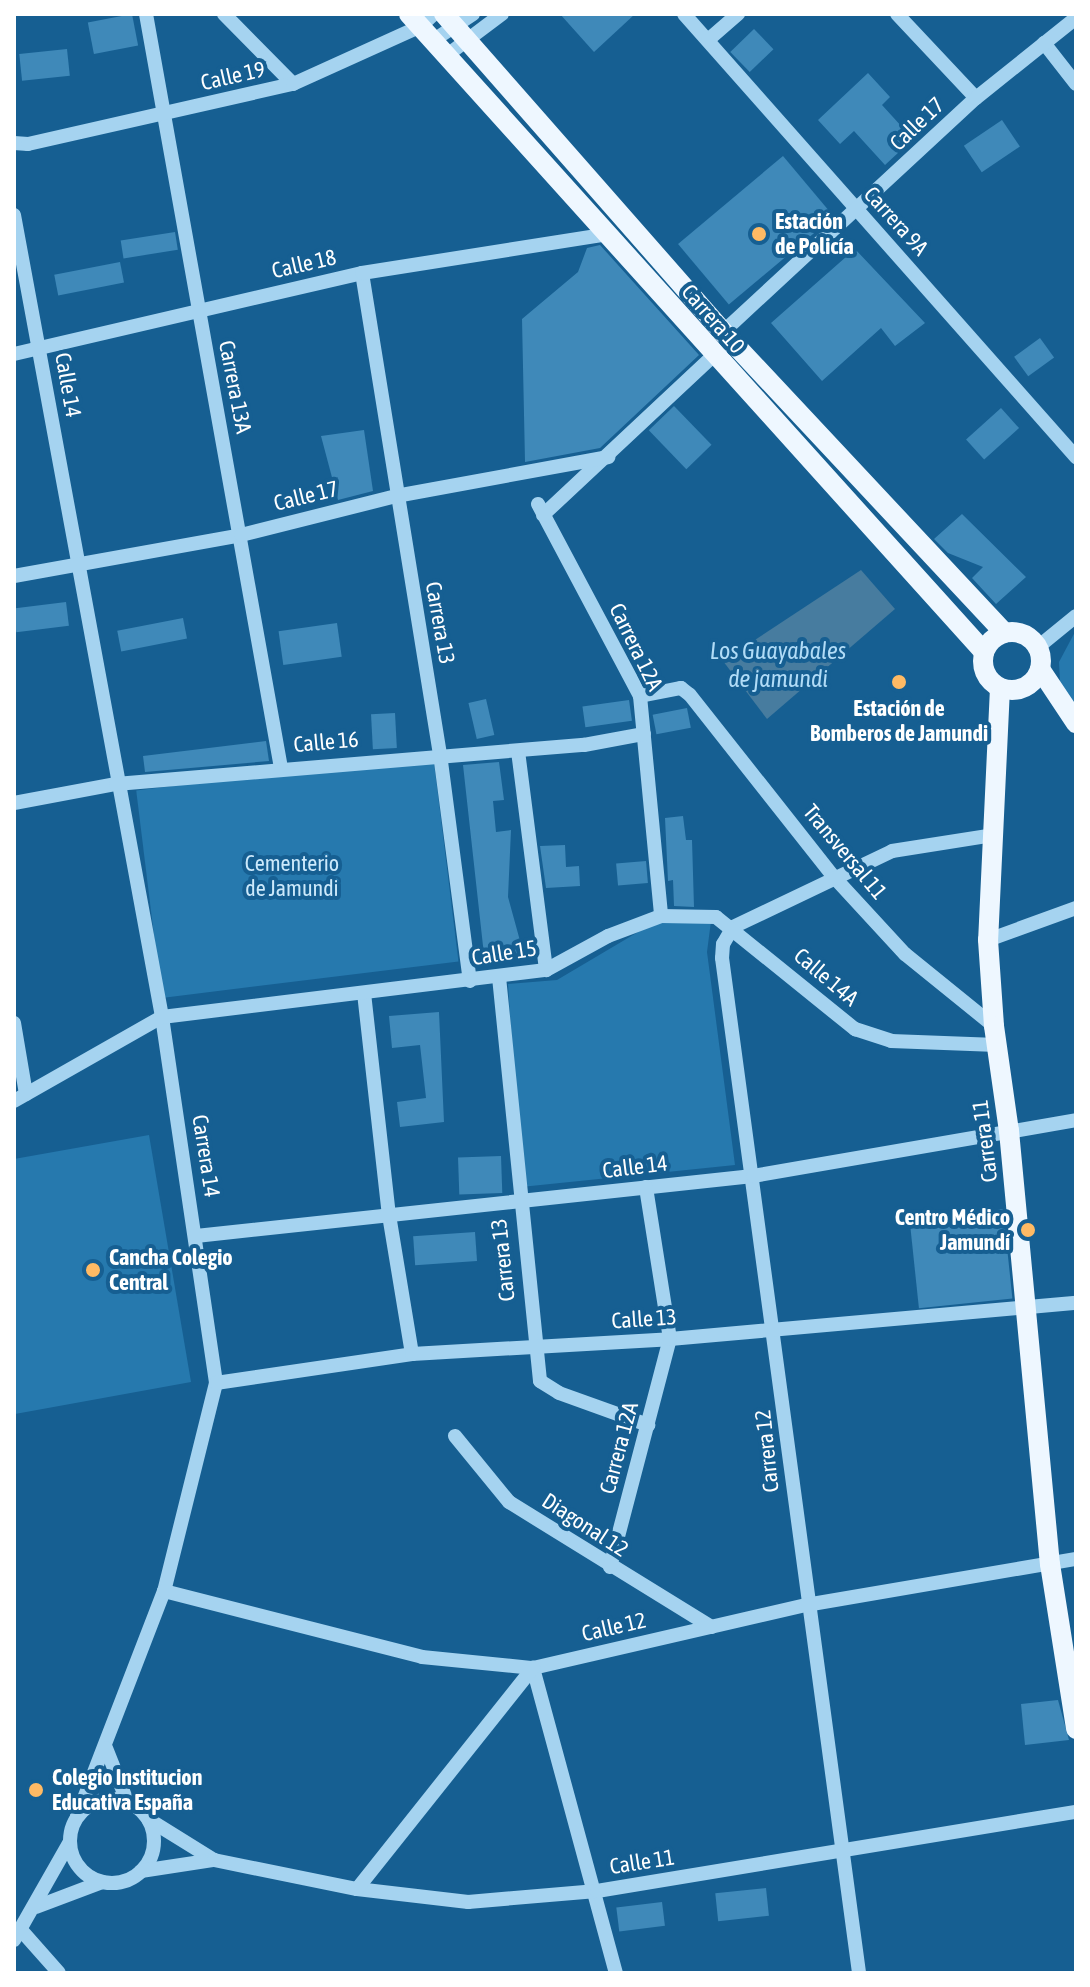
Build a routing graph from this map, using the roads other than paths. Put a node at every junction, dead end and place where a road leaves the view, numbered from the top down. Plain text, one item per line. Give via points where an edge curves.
1 (146, 14) edge
2 (224, 14) edge
3 (502, 14) edge
4 (684, 14) edge
5 (738, 14) edge
6 (897, 14) edge
7 (1076, 18) edge
8 (461, 24) edge
9 (429, 30) edge
10 (708, 40) junction
11 (1044, 43) junction
12 (293, 84) junction
13 (1076, 84) edge
14 (976, 98) junction
15 (166, 113) junction
16 (21, 143) edge
17 (14, 154) edge
18 (858, 211) junction
19 (14, 215) edge
20 (608, 234) junction
21 (362, 273) junction
22 (199, 311) junction
23 (723, 332) junction
24 (39, 348) junction
25 (14, 354) edge
26 (713, 356) junction
27 (608, 457) junction
28 (1076, 457) edge
29 (396, 496) junction
30 (241, 535) junction
31 (79, 562) junction
32 (14, 576) edge
33 (1076, 616) edge
34 (1005, 633) junction
35 (1038, 647) junction
36 (984, 652) junction
37 (1040, 669) junction
38 (1000, 688) junction
39 (640, 696) junction
40 (1076, 723) edge
41 (644, 734) junction
42 (518, 751) junction
43 (440, 754) junction
44 (281, 768) junction
45 (116, 784) junction
46 (14, 803) edge
47 (993, 835) junction
48 (833, 876) junction
49 (1076, 908) edge
50 (661, 916) junction
51 (733, 927) junction
52 (988, 940) junction
53 (546, 970) junction
54 (499, 977) junction
55 (470, 981) junction
56 (364, 993) junction
57 (162, 1017) junction
58 (14, 1023) edge
59 (996, 1036) junction
60 (20, 1098) edge
61 (1076, 1120) edge
62 (1009, 1131) junction
63 (753, 1176) junction
64 (646, 1187) junction
65 (520, 1204) junction
66 (389, 1215) junction
67 (196, 1236) junction
68 (1076, 1303) edge
69 (1026, 1306) junction
70 (775, 1331) junction
71 (670, 1339) junction
72 (534, 1348) junction
73 (412, 1354) junction
74 (216, 1383) junction
75 (648, 1425) junction
76 (455, 1436) dead end
77 (1076, 1559) edge
78 (1050, 1564) junction
79 (610, 1567) junction
80 (164, 1591) junction
81 (806, 1605) junction
82 (711, 1627) junction
83 (533, 1668) junction
84 (1076, 1729) edge
85 (106, 1748) junction
86 (127, 1801) junction
87 (1076, 1812) edge
88 (77, 1817) junction
89 (148, 1819) junction
90 (69, 1843) junction
91 (844, 1852) junction
92 (214, 1860) junction
93 (141, 1871) junction
94 (102, 1882) junction
95 (357, 1889) junction
96 (597, 1891) junction
97 (36, 1907) junction
98 (17, 1935) edge
99 (59, 1973) edge
100 (616, 1973) edge
101 (859, 1973) edge

1 - 15 street, Carrera 13A
2 - 12 street
3 - 8 street, Calle 19
4 - 10 street, Carrera 9A
5 - 10 street
6 - 14 street
7 - 11 street, Calle 17
8 - 9 street, Calle 19
8 - 23 main road, Carrera 10
9 - 12 street, Calle 19
9 - 20 main road, Carrera 10
10 - 18 street, Carrera 9A
11 - 13 street
11 - 14 street, Calle 17
12 - 15 street, Calle 19
14 - 18 street, Calle 17
15 - 16 street, Calle 19
15 - 22 street, Carrera 13A
16 - 17 street, Calle 19
18 - 23 street, Calle 17
18 - 28 street, Carrera 9A
19 - 24 street, Calle 14
20 - 21 street, Calle 18
20 - 26 main road, Carrera 10
21 - 22 street, Calle 18
21 - 29 street, Carrera 13
22 - 24 street, Calle 18
22 - 30 street, Carrera 13A
23 - 34 main road, Carrera 10
24 - 25 street, Calle 18
24 - 31 street, Calle 14
26 - 27 street
26 - 36 main road, Carrera 10
27 - 29 street, Calle 17
27 - 39 street, Carrera 12A via 540,510
29 - 30 street, Calle 17
29 - 43 street, Carrera 13
30 - 31 street, Calle 17
30 - 44 street, Carrera 13A
31 - 32 street, Calle 17
31 - 45 street, Carrera 14
33 - 35 street
34 - 35 main road via 1018,632
34 - 36 main road
35 - 37 main road
36 - 38 main road via 989,680
37 - 38 main road via 1025,687
37 - 40 main road
38 - 47 main road, Carrera 11
39 - 41 street, Carrera 12A
39 - 48 street, Transversal 11 via 681,688
41 - 42 street, Calle 16
41 - 50 street, Carrera 12A
42 - 43 street, Calle 16
42 - 53 street
43 - 44 street, Calle 16
43 - 55 street, Carrera 13
44 - 45 street, Calle 16
45 - 46 street, Calle 16
45 - 57 street, Carrera 14
47 - 48 street via 892,851
47 - 52 main road, Carrera 11
48 - 51 street
48 - 59 street, Transversal 11 via 905,954
49 - 52 street
50 - 51 street, Calle 15 via 716,917
50 - 53 street, Calle 15 via 608,936
51 - 59 street, Calle 14A via 855,1029 891,1041
51 - 63 street, Carrera 12 via 722,958
52 - 59 main road, Carrera 11
53 - 54 street, Calle 15
54 - 55 street, Calle 15
54 - 65 street, Carrera 13
55 - 56 street, Calle 15
56 - 57 street, Calle 15
56 - 66 street
57 - 60 street, Calle 15
57 - 67 street, Carrera 14
58 - 60 street
59 - 62 main road, Carrera 11
61 - 62 street, Calle 14
62 - 63 street, Calle 14
62 - 69 main road, Carrera 11
63 - 64 street, Calle 14
63 - 70 street, Carrera 12
64 - 65 street, Calle 14
64 - 71 street
65 - 66 street, Calle 14
65 - 72 street, Carrera 13
66 - 67 street, Calle 14
66 - 73 street
67 - 74 street, Carrera 14
68 - 69 street, Calle 13
69 - 70 street, Calle 13
69 - 78 main road, Carrera 11
70 - 71 street, Calle 13
70 - 81 street, Carrera 12
71 - 72 street, Calle 13
71 - 75 street, Carrera 12A
72 - 73 street, Calle 13
72 - 75 street, Carrera 13 via 540,1381
73 - 74 street, Calle 13
74 - 80 street, Carrera 14
75 - 79 street, Carrera 12A
76 - 79 street, Diagonal 12 via 509,1502
77 - 78 street, Calle 12
78 - 81 street, Calle 12
78 - 84 main road, Carrera 11
79 - 82 street, Diagonal 12
80 - 83 street, Calle 12 via 422,1657
80 - 85 street, Carrera 14
81 - 82 street, Calle 12
81 - 91 street, Carrera 12
82 - 83 street, Calle 12
83 - 95 street
83 - 96 street
85 - 86 street
85 - 88 street, Carrera 14
86 - 88 street via 99,1801
86 - 89 street
87 - 91 street, Calle 11
88 - 90 street
89 - 92 street, Calle 11
89 - 93 street via 153,1847
90 - 94 street via 79,1868
90 - 97 street
91 - 96 street, Calle 11
91 - 101 street, Carrera 12
92 - 93 street, Calle 11
92 - 95 street, Calle 11
93 - 94 street via 129,1880
94 - 97 street
95 - 96 street, Calle 11 via 468,1902
96 - 100 street
97 - 98 street
98 - 99 street

